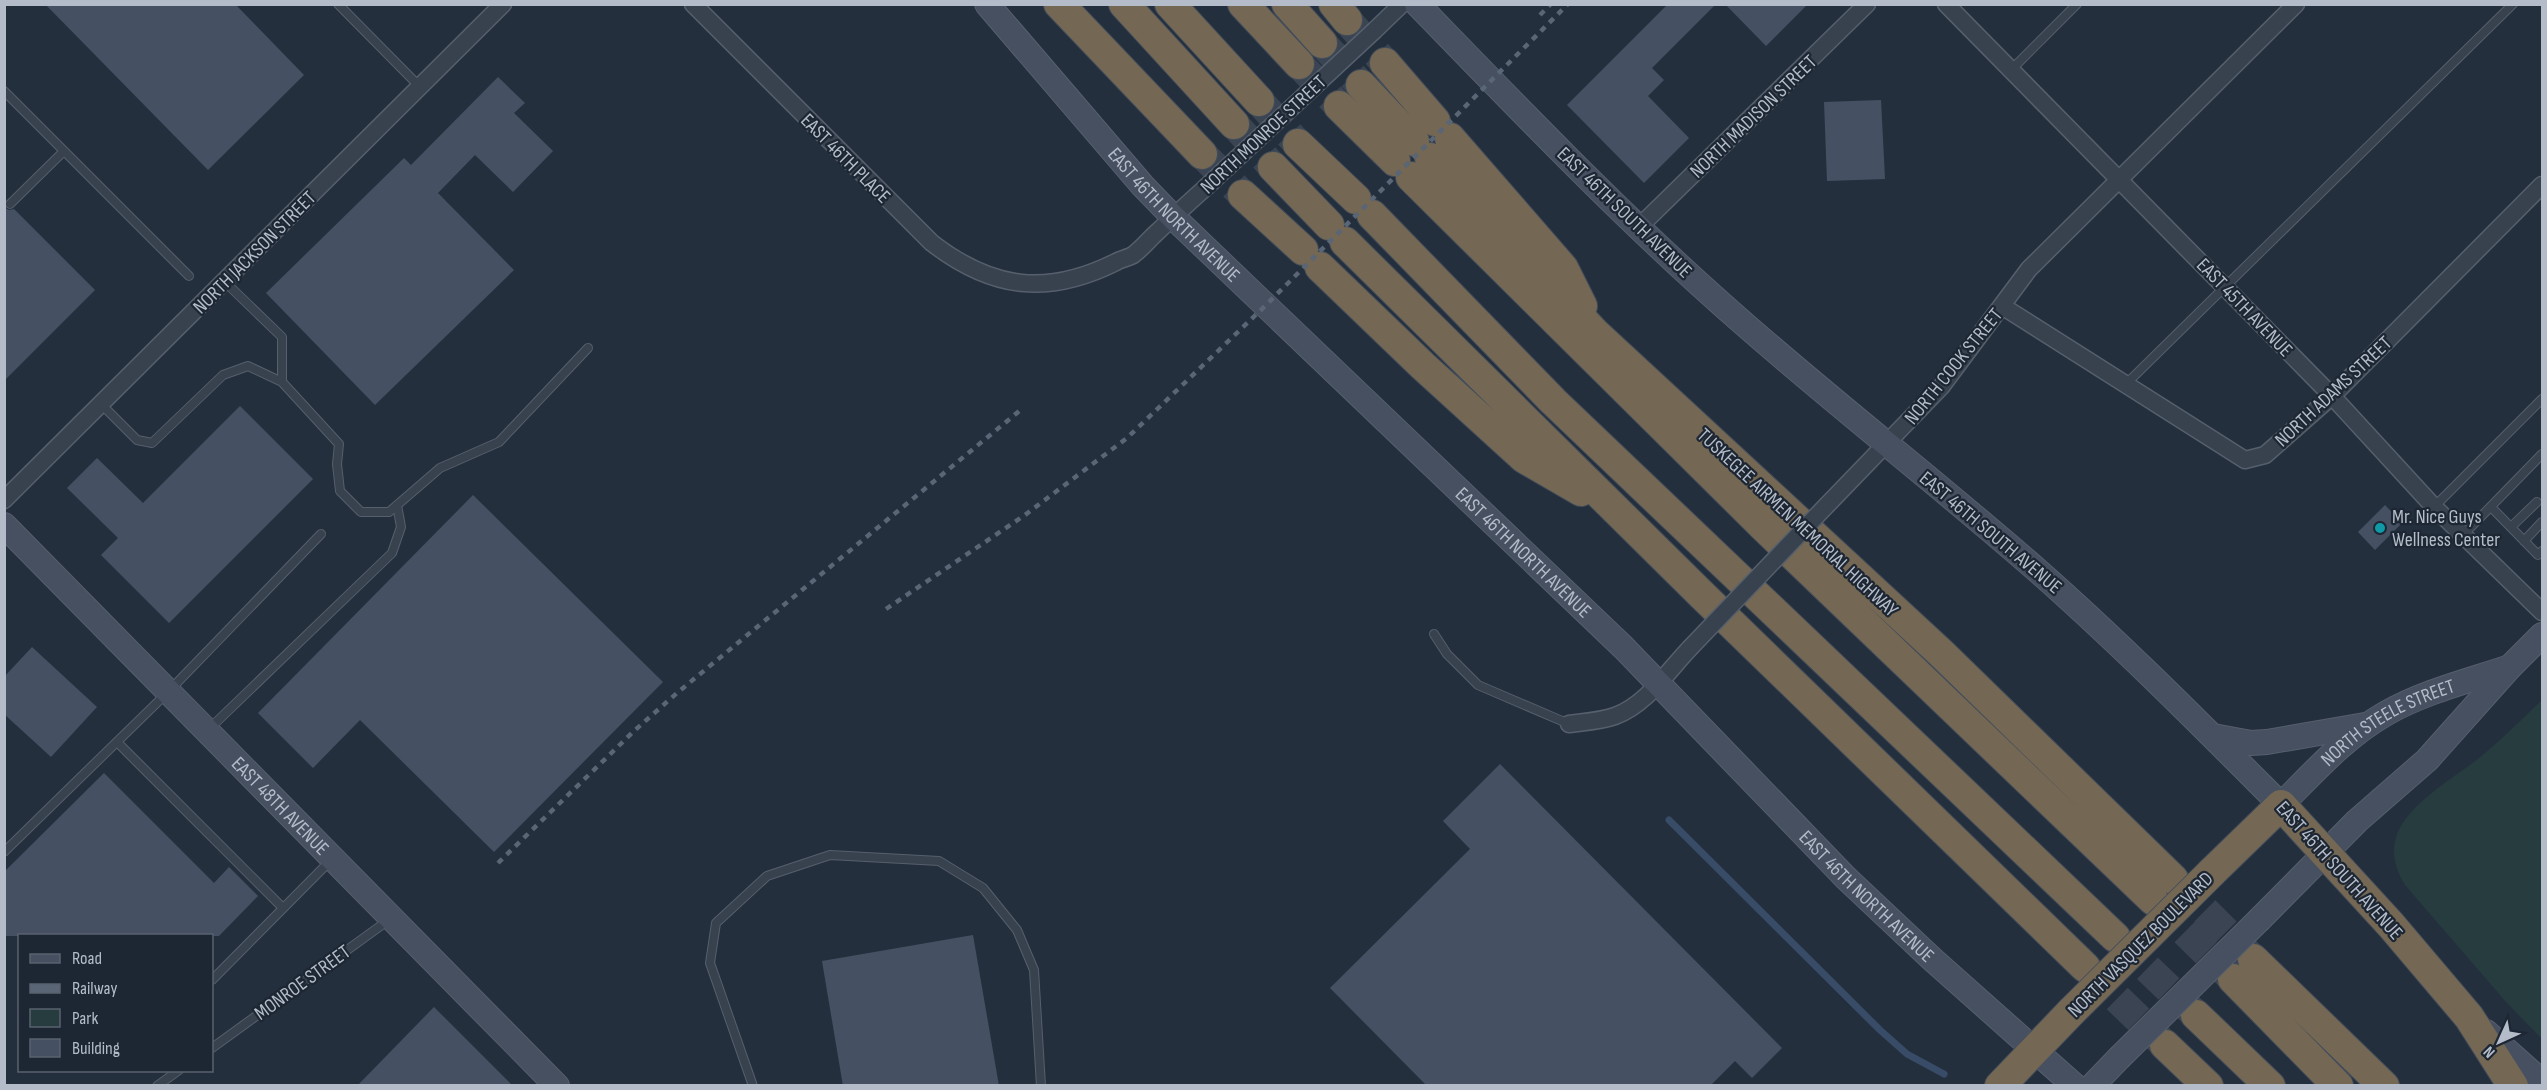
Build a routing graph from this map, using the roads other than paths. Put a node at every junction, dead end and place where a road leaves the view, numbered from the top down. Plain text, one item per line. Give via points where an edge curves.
1 (338, 4) edge
2 (503, 4) edge
3 (693, 4) edge
4 (987, 4) edge
5 (1059, 4) edge
6 (1124, 4) edge
7 (1170, 4) edge
8 (1243, 4) edge
9 (1287, 4) edge
10 (1402, 4) edge
11 (1417, 4) edge
12 (1867, 4) edge
13 (1946, 4) edge
14 (2077, 4) edge
15 (2296, 4) edge
16 (2513, 4) edge
17 (1322, 43) tunnel mouth
18 (1385, 63) tunnel mouth
19 (1299, 64) tunnel mouth
20 (2011, 70) junction
21 (1361, 85) tunnel mouth
22 (420, 87) junction
23 (5, 92) edge
24 (1259, 101) tunnel mouth
25 (1339, 106) tunnel mouth
26 (1234, 124) tunnel mouth
27 (1298, 144) tunnel mouth
28 (1422, 149) junction
29 (64, 151) junction
30 (1202, 154) tunnel mouth
31 (1273, 167) tunnel mouth
32 (2119, 178) junction
33 (2542, 185) edge
34 (1243, 195) tunnel mouth
35 (10, 204) dead end
36 (1173, 218) junction
37 (1639, 227) junction
38 (189, 276) dead end
39 (224, 281) junction
40 (1018, 283) joint
41 (2226, 288) junction
42 (2002, 306) junction
43 (588, 348) dead end
44 (282, 382) junction
45 (2126, 384) junction
46 (2332, 396) junction
47 (2542, 399) edge
48 (101, 404) junction
49 (1886, 444) junction
50 (2542, 454) edge
51 (4, 500) edge
52 (2536, 502) dead end
53 (397, 505) junction
54 (2434, 507) junction
55 (2491, 507) junction
56 (1622, 515) junction
57 (2542, 522) edge
58 (4, 525) edge
59 (2511, 527) junction
60 (321, 534) dead end
61 (2463, 535) junction
62 (2524, 541) junction
63 (2541, 555) edge
64 (2542, 612) edge
65 (1434, 634) dead end
66 (2542, 636) edge
67 (2510, 666) junction
68 (1658, 683) junction
69 (169, 691) junction
70 (1569, 724) joint
71 (2368, 725) junction
72 (207, 730) junction
73 (2212, 736) junction
74 (117, 742) junction
75 (2281, 805) junction
76 (4, 852) edge
77 (2325, 854) junction
78 (333, 857) junction
79 (282, 908) junction
80 (393, 917) junction
81 (2115, 937) tunnel mouth
82 (2085, 967) tunnel mouth
83 (213, 979) edge
84 (2196, 1015) tunnel mouth
85 (2469, 1017) junction
86 (2165, 1045) tunnel mouth
87 (213, 1047) edge
88 (2034, 1051) junction
89 (178, 1072) edge
90 (2542, 1082) edge
91 (157, 1086) edge
92 (557, 1086) edge
93 (753, 1086) edge
94 (1041, 1086) edge
95 (2000, 1086) edge
96 (2076, 1086) edge
97 (2092, 1086) edge
98 (2208, 1086) edge
99 (2270, 1086) edge
100 (2338, 1086) edge
101 (2384, 1086) edge
102 (2513, 1086) edge

1 - 22 lane
2 - 22 street, NORTH JACKSON STREET
3 - 40 street, EAST 46TH PLACE via 932,243 976,270
4 - 36 main road, EAST 46TH NORTH AVENUE
5 - 30 highway
6 - 26 highway
7 - 24 highway
8 - 19 highway
9 - 17 highway
10 - 36 street, NORTH MONROE STREET, bridge
11 - 37 main road, EAST 46TH SOUTH AVENUE
12 - 37 street, NORTH MADISON STREET
13 - 20 street, EAST 45TH AVENUE
14 - 20 lane
15 - 32 street, NORTH COOK STREET
16 - 41 lane
18 - 28 highway
20 - 32 street, EAST 45TH AVENUE
21 - 28 highway, TUSKEGEE AIRMEN MEMORIAL HIGHWAY
22 - 39 street, NORTH JACKSON STREET
23 - 29 lane
25 - 28 highway
27 - 81 highway via 1553,400
28 - 28 highway, TUSKEGEE AIRMEN MEMORIAL HIGHWAY via 1765,528 2163,890 1941,653 1595,333
29 - 35 lane
29 - 38 lane
31 - 56 highway
32 - 41 street, EAST 45TH AVENUE
32 - 42 street, NORTH COOK STREET via 2029,269
33 - 46 street, NORTH ADAMS STREET
34 - 56 highway via 1524,458
36 - 40 street, NORTH MONROE STREET via 1133,255 1101,270 1063,282
36 - 68 main road, EAST 46TH NORTH AVENUE
37 - 49 main road, EAST 46TH SOUTH AVENUE via 1743,323
39 - 44 lane via 282,338
39 - 48 street, NORTH JACKSON STREET
41 - 45 lane
41 - 46 street, EAST 45TH AVENUE
42 - 45 street, NORTH ADAMS STREET
42 - 49 street, NORTH COOK STREET via 1955,370
43 - 53 lane via 499,442 440,468
44 - 48 lane via 248,366 223,375 152,442 137,441
44 - 53 lane via 339,444 340,491 361,512 389,512
45 - 46 street, NORTH ADAMS STREET via 2245,460 2265,455
46 - 54 street, EAST 45TH AVENUE
47 - 54 lane
48 - 51 street, NORTH JACKSON STREET
49 - 68 street, NORTH COOK STREET, bridge
49 - 73 main road, EAST 46TH SOUTH AVENUE via 2038,572
50 - 55 lane
52 - 59 lane
53 - 72 lane via 401,527 392,553
54 - 61 street, EAST 45TH AVENUE
55 - 59 lane
55 - 61 lane
56 - 82 highway
57 - 62 lane
58 - 69 main road, EAST 48TH AVENUE
59 - 62 lane
60 - 69 lane
61 - 64 street, EAST 45TH AVENUE
62 - 63 lane
65 - 70 lane via 1447,654 1478,685
66 - 67 main road, NORTH STEELE STREET
67 - 71 main road, NORTH STEELE STREET via 2422,696
67 - 77 main road, NORTH STEELE STREET via 2427,760
68 - 70 street, NORTH COOK STREET via 1626,711
68 - 88 main road, EAST 46TH NORTH AVENUE via 1846,878
69 - 72 main road, EAST 48TH AVENUE
69 - 74 lane
71 - 73 main road via 2274,742 2251,743
71 - 75 main road, NORTH STEELE STREET
72 - 78 main road, EAST 48TH AVENUE
73 - 75 main road, EAST 46TH SOUTH AVENUE
74 - 76 lane
74 - 79 lane
75 - 77 highway, EAST 46TH SOUTH AVENUE
75 - 88 highway, NORTH VASQUEZ BOULEVARD, bridge
77 - 85 highway, EAST 46TH SOUTH AVENUE
77 - 97 main road, bridge
78 - 79 lane
78 - 80 main road, EAST 48TH AVENUE
79 - 83 lane
80 - 87 lane, MONROE STREET
80 - 92 main road, EAST 48TH AVENUE
84 - 99 highway
85 - 90 main road, EAST 46TH SOUTH AVENUE
85 - 102 highway
86 - 98 highway
88 - 95 highway, NORTH VASQUEZ BOULEVARD
88 - 96 main road, EAST 46TH NORTH AVENUE
89 - 91 lane
93 - 94 lane via 710,963 716,923 767,876 830,855 939,861 983,888 1017,930 1034,970
100 - 101 highway via 2243,969

